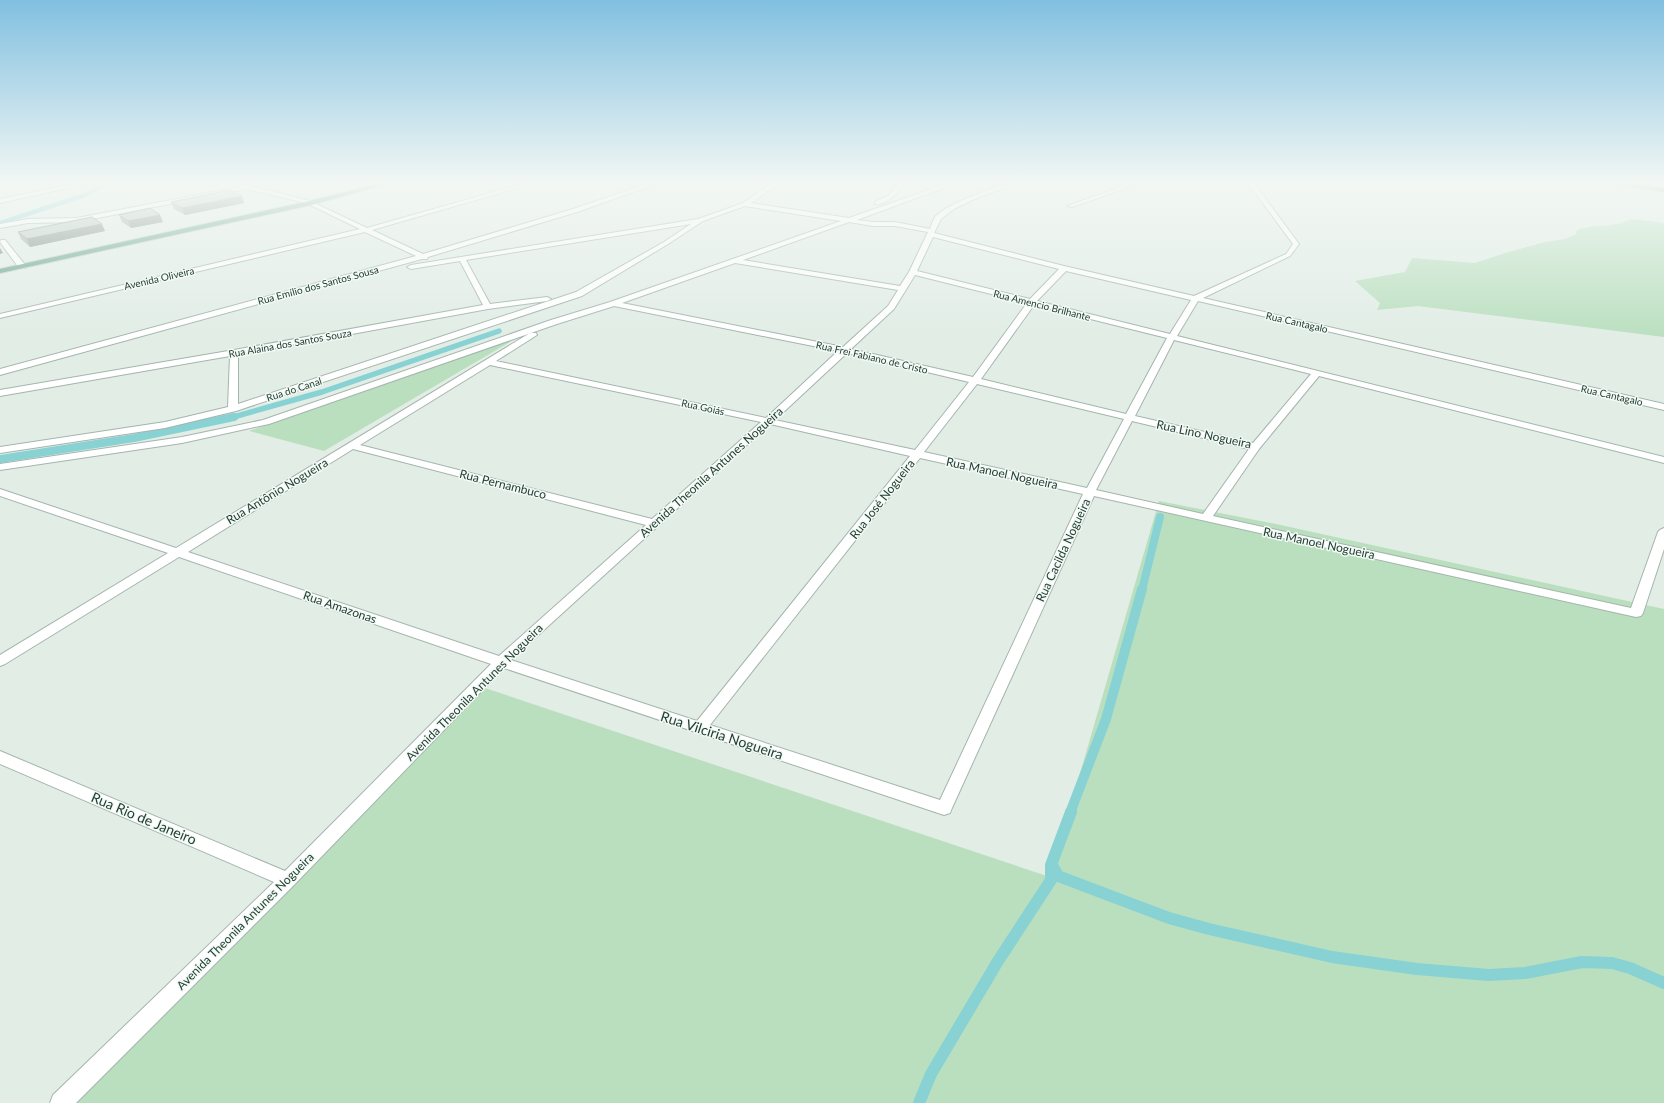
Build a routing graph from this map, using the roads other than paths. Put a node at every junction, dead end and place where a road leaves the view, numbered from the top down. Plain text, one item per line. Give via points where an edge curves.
1 (166, 234) edge
2 (346, 234) edge
3 (375, 234) edge
4 (494, 234) edge
5 (612, 234) edge
6 (679, 234) edge
7 (801, 234) edge
8 (929, 234) edge
9 (939, 234) edge
10 (1289, 234) edge
11 (3, 241) dead end
12 (423, 256) junction
13 (462, 259) junction
14 (734, 261) junction
15 (432, 263) junction
16 (21, 266) junction
17 (1064, 268) junction
18 (0, 270) edge
19 (913, 272) junction
20 (333, 281) junction
21 (903, 289) junction
22 (584, 298) junction
23 (1196, 298) junction
24 (1032, 302) junction
25 (613, 304) junction
26 (488, 307) junction
27 (598, 309) junction
28 (0, 316) edge
29 (554, 322) junction
30 (1171, 338) junction
31 (846, 350) junction
32 (234, 353) junction
33 (488, 362) junction
34 (0, 372) edge
35 (1317, 373) junction
36 (974, 382) junction
37 (0, 393) edge
38 (1664, 407) edge
39 (233, 409) junction
40 (1130, 418) junction
41 (768, 421) junction
42 (352, 446) junction
43 (1255, 448) junction
44 (0, 450) edge
45 (917, 454) junction
46 (1664, 460) edge
47 (0, 467) edge
48 (0, 492) edge
49 (1090, 492) junction
50 (1206, 518) junction
51 (654, 523) junction
52 (1664, 532) edge
53 (179, 552) junction
54 (0, 661) edge
55 (500, 662) junction
56 (700, 728) junction
57 (0, 757) edge
58 (944, 808) joint
59 (288, 880) junction
60 (61, 1103) edge

1 - 16 main road
2 - 28 street, Avenida Oliveira
3 - 12 street
4 - 12 street, Rua Emílio dos Santos Sousa
5 - 13 street
6 - 22 street
7 - 14 street
8 - 19 street, Avenida Theonila Antunes Nogueira
9 - 17 street, Rua Cantagalo
10 - 23 street via 1296,244 1288,255
11 - 16 street
12 - 15 street
12 - 20 street, Rua Emílio dos Santos Sousa
13 - 15 street
13 - 26 street
14 - 21 street
14 - 25 street
15 - 20 street
16 - 18 main road
17 - 23 street, Rua Cantagalo
17 - 24 street, Rua José Nogueira
19 - 21 street, Avenida Theonila Antunes Nogueira
19 - 24 street, Rua Amencio Brilhante
20 - 34 street, Rua Emílio dos Santos Sousa
21 - 31 street, Avenida Theonila Antunes Nogueira via 891,307
22 - 26 street, Rua Alaina dos Santos Souza
22 - 27 street
22 - 39 street, Rua do Canal
23 - 30 street, Rua Cacilda Nogueira
23 - 38 street, Rua Cantagalo
24 - 30 street, Rua Amencio Brilhante
24 - 36 street, Rua José Nogueira
25 - 27 street
25 - 31 street, Rua Frei Fabiano de Cristo
26 - 32 street, Rua Alaina dos Santos Souza
27 - 29 street
29 - 33 street, Rua Antônio Nogueira
29 - 47 street, Rua do Canal via 266,422 182,440
30 - 35 street, Rua Amencio Brilhante
30 - 40 street, Rua Cacilda Nogueira
31 - 36 street, Rua Frei Fabiano de Cristo
31 - 41 street, Avenida Theonila Antunes Nogueira
32 - 37 street, Rua Alaina dos Santos Souza
32 - 39 street
33 - 41 street, Rua Goiás
33 - 42 street, Rua Antônio Nogueira
35 - 43 street, Rua Lino Nogueira
35 - 46 street, Rua Amencio Brilhante
36 - 40 street, Rua Frei Fabiano de Cristo
36 - 45 street, Rua José Nogueira
39 - 44 street, Rua do Canal via 165,425
40 - 43 street, Rua Lino Nogueira
40 - 49 street, Rua Cacilda Nogueira
41 - 45 street, Rua Goiás
41 - 51 street, Avenida Theonila Antunes Nogueira
42 - 51 street, Rua Pernambuco
42 - 53 street, Rua Antônio Nogueira
43 - 50 street
45 - 49 street, Rua Manoel Nogueira
45 - 56 street, Rua José Nogueira
48 - 53 street, Rua Amazonas
49 - 50 street, Rua Manoel Nogueira
49 - 58 street, Rua Cacilda Nogueira
50 - 52 street, Rua Manoel Nogueira via 1636,613
51 - 55 street, Avenida Theonila Antunes Nogueira
53 - 54 street, Rua Antônio Nogueira
53 - 55 street, Rua Amazonas
55 - 56 street, Rua Vilciria Nogueira
55 - 59 street, Avenida Theonila Antunes Nogueira
56 - 58 street, Rua Vilciria Nogueira
57 - 59 street, Rua Rio de Janeiro
59 - 60 street, Avenida Theonila Antunes Nogueira

